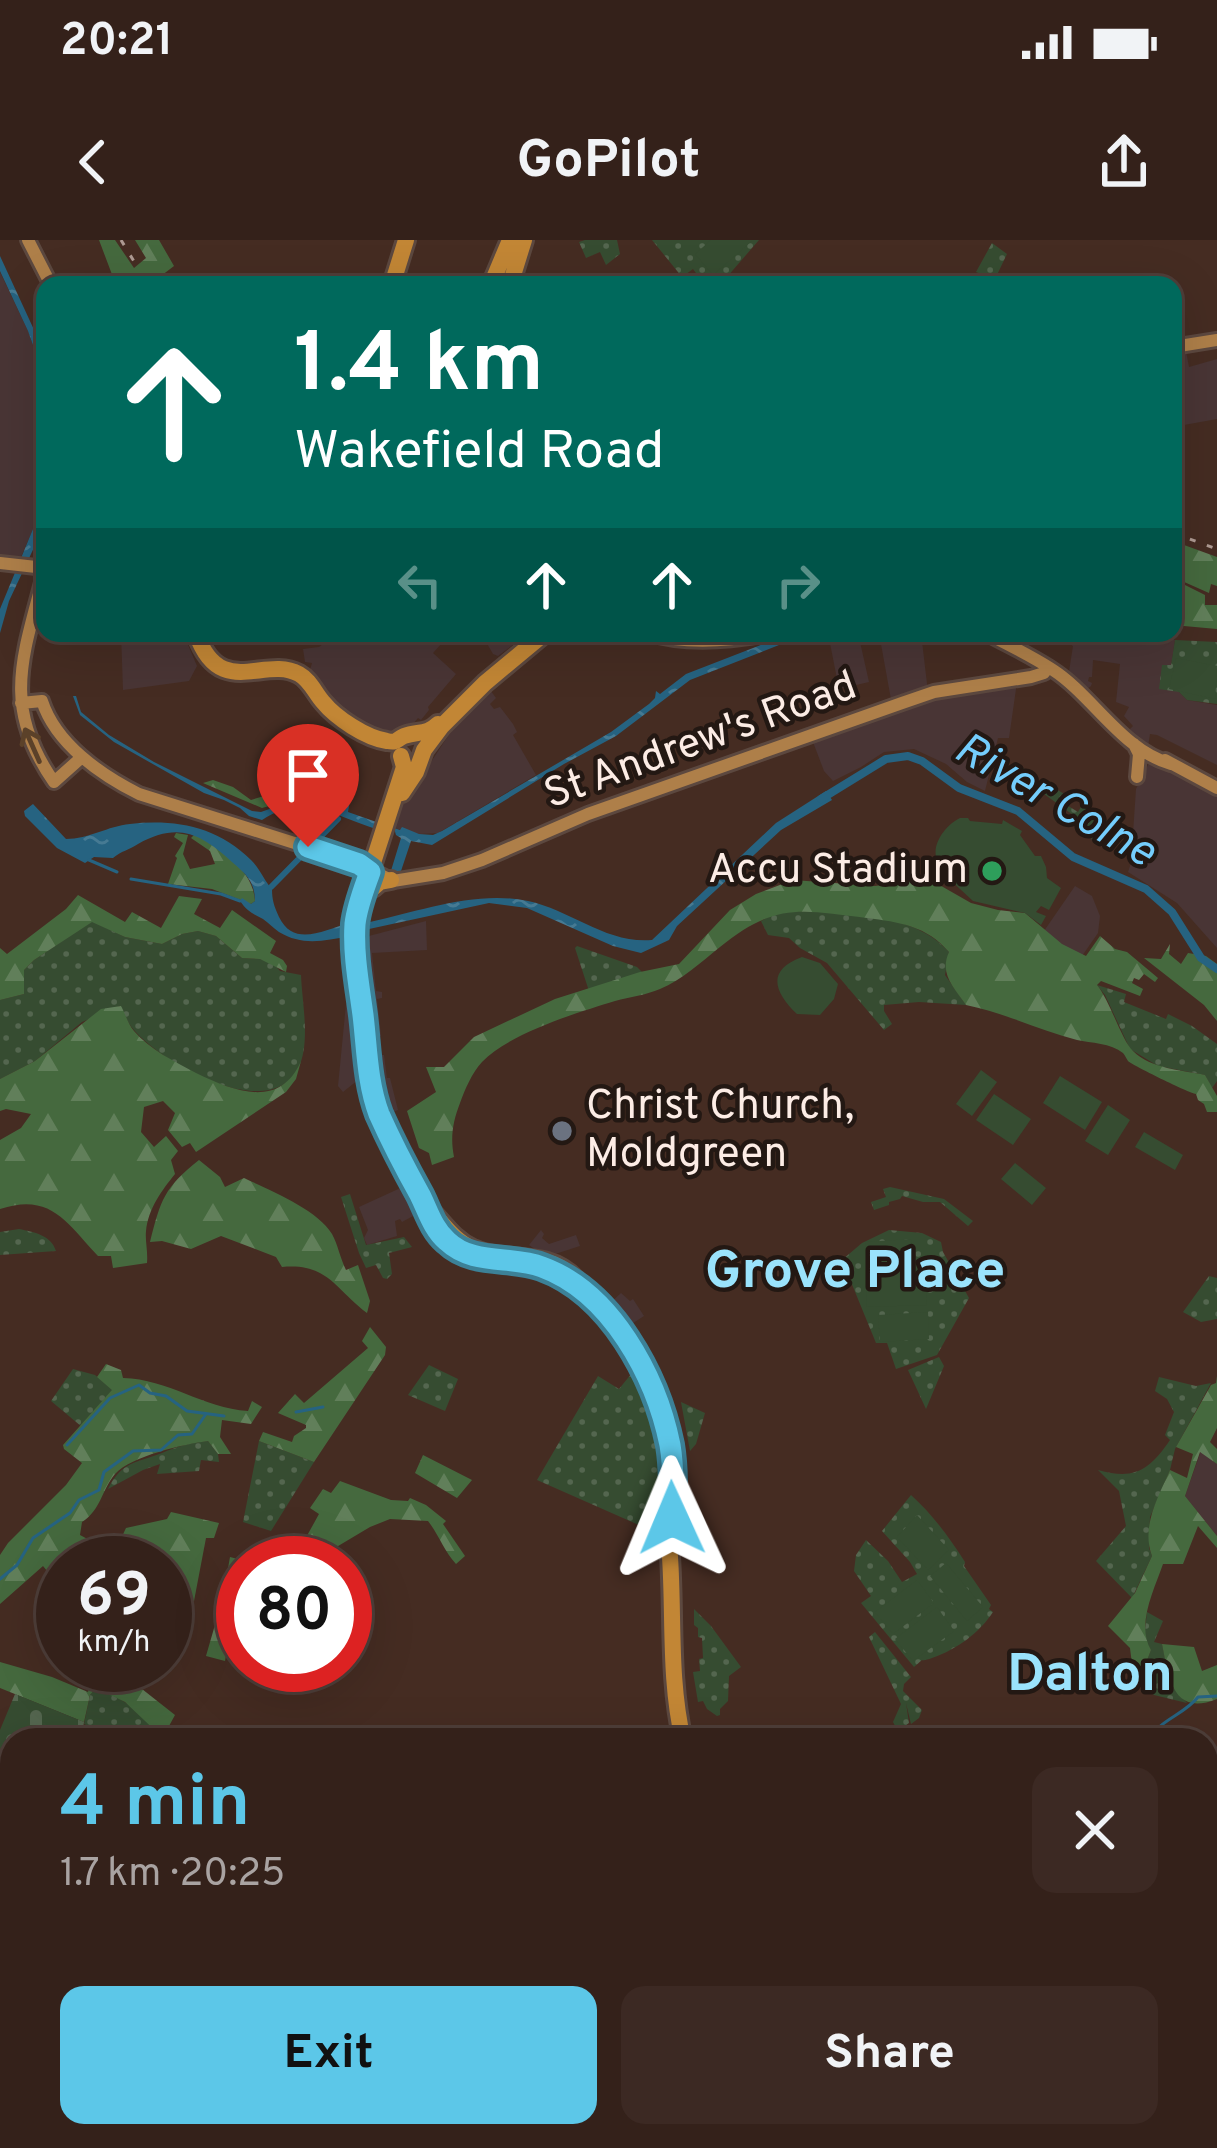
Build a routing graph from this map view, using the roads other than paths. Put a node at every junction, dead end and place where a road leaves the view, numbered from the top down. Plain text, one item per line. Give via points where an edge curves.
1 (28, 240) edge
2 (406, 240) edge
3 (510, 240) edge
4 (522, 240) edge
5 (46, 276) edge
6 (395, 276) edge
7 (503, 276) edge
8 (505, 276) edge
9 (1212, 341) edge
10 (1182, 346) edge
11 (27, 563) edge
12 (198, 642) edge
13 (523, 642) edge
14 (534, 642) edge
15 (991, 642) edge
16 (1001, 642) edge
17 (496, 665) junction
18 (1047, 670) junction
19 (21, 703) junction
20 (1134, 743) junction
21 (412, 751) junction
22 (82, 757) junction
23 (1137, 777) dead end
24 (1216, 788) edge
25 (374, 874) junction
26 (359, 928) junction
27 (364, 956) junction
28 (354, 994) junction
29 (388, 1129) junction
30 (452, 1240) junction
31 (580, 1286) junction
32 (683, 1728) edge

1 - 5 main road
2 - 6 highway
3 - 7 highway
4 - 8 highway
9 - 10 main road
11 - 19 main road
12 - 21 highway via 223,667 298,673 347,722
13 - 17 highway
14 - 17 highway
15 - 18 main road
16 - 18 main road
17 - 21 highway
17 - 21 highway via 446,731
18 - 20 main road
18 - 25 main road, St Andrew's Road via 934,692 442,873 407,880
19 - 22 main road via 43,701
22 -> 19 main road via 54,782 28,740
20 - 23 main road
20 - 24 main road
21 - 25 highway
22 - 25 main road via 139,794
25 - 26 highway
26 - 27 highway
26 - 28 highway
27 - 28 highway
27 - 29 highway via 374,1073
28 - 29 highway
29 - 30 highway via 436,1228
30 - 31 highway via 474,1256 537,1265
30 - 31 highway via 562,1263
31 - 32 highway via 626,1342 657,1398 671,1455 673,1665

